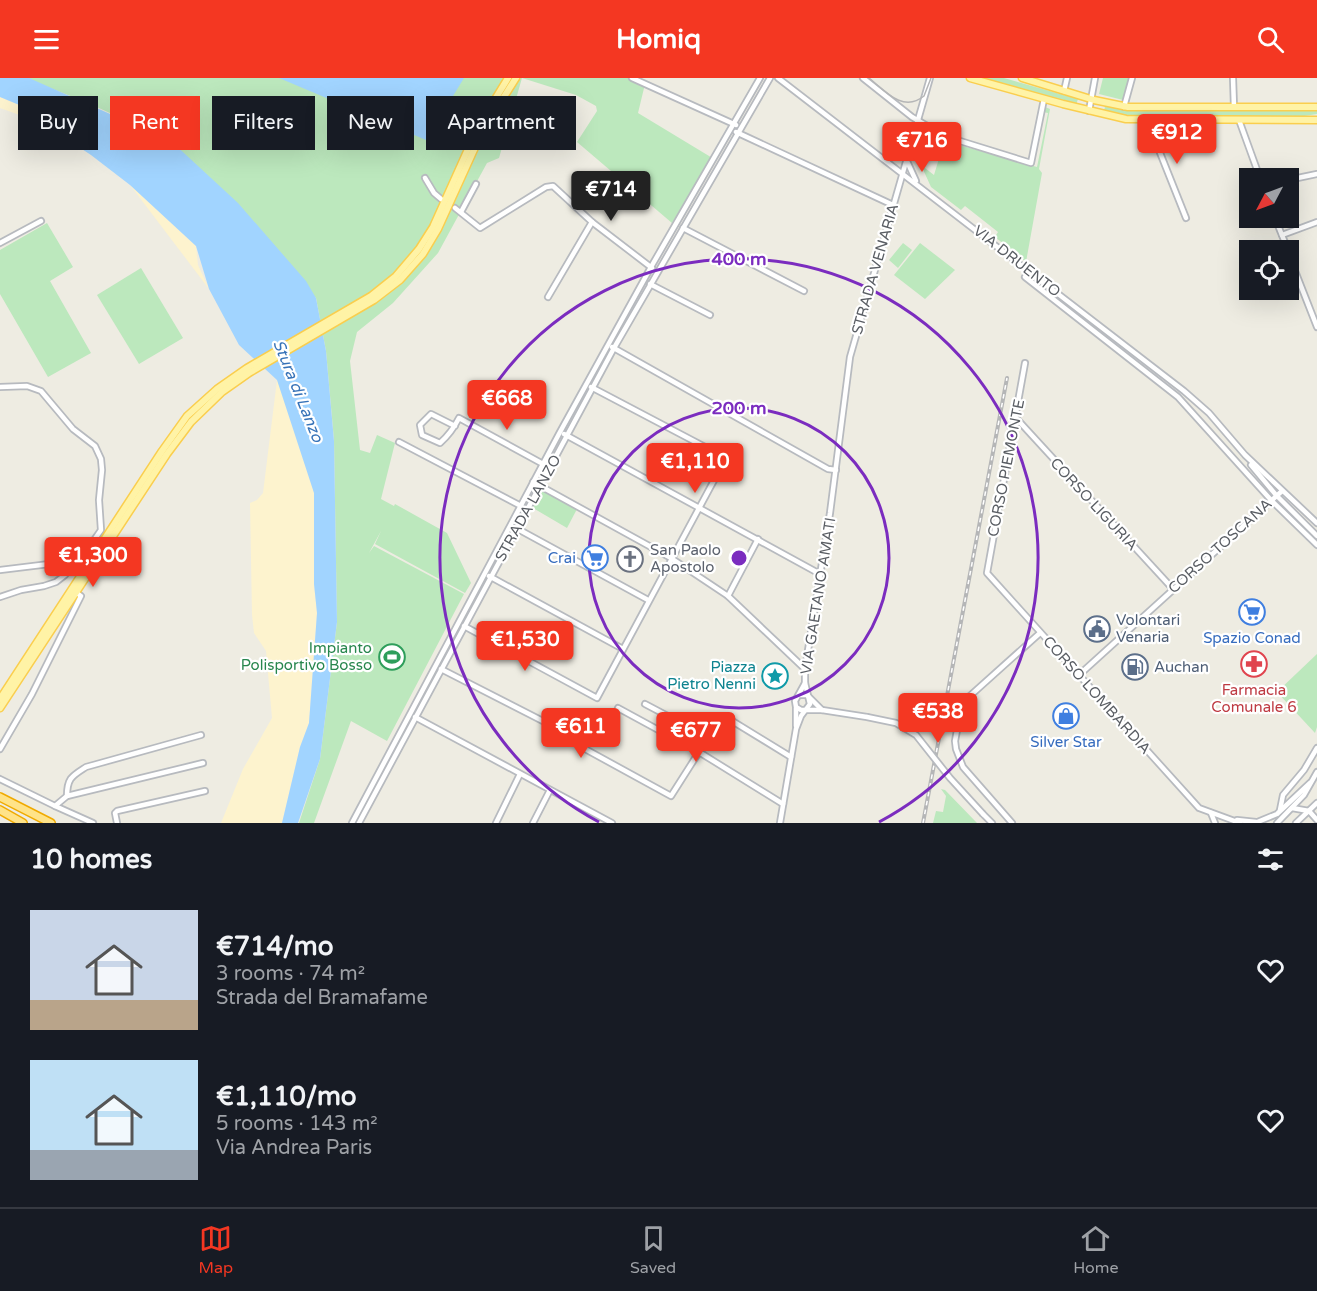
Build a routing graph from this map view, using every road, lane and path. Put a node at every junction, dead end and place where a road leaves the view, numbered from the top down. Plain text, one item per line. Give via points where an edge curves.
1 (508, 78) edge
2 (516, 78) edge
3 (632, 78) edge
4 (760, 78) edge
5 (770, 78) edge
6 (778, 78) edge
7 (863, 78) edge
8 (930, 78) edge
9 (970, 78) edge
10 (1022, 78) edge
11 (1067, 78) edge
12 (1095, 78) edge
13 (1132, 78) edge
14 (1233, 78) edge
15 (1064, 91) junction
16 (1044, 99) junction
17 (1092, 99) junction
18 (1124, 107) junction
19 (1234, 107) junction
20 (1317, 107) edge
21 (1089, 111) junction
22 (918, 120) junction
23 (1147, 120) junction
24 (1239, 120) junction
25 (1317, 120) edge
26 (734, 124) junction
27 (740, 127) junction
28 (731, 130) junction
29 (737, 133) junction
30 (906, 159) junction
31 (1256, 168) edge
32 (902, 173) junction
33 (1317, 174) edge
34 (425, 178) dead end
35 (1299, 178) edge
36 (476, 184) dead end
37 (918, 184) junction
38 (441, 200) dead end
39 (893, 205) junction
40 (455, 208) dead end
41 (461, 212) junction
42 (1186, 218) dead end
43 (41, 221) dead end
44 (592, 222) junction
45 (1317, 222) edge
46 (683, 228) junction
47 (1279, 228) edge
48 (1282, 236) junction
49 (1284, 240) edge
50 (0, 243) edge
51 (651, 267) junction
52 (657, 271) junction
53 (1025, 277) dead end
54 (1299, 280) edge
55 (650, 284) junction
56 (804, 291) dead end
57 (548, 297) dead end
58 (345, 314) junction
59 (710, 315) dead end
60 (1317, 327) edge
61 (608, 345) junction
62 (614, 348) junction
63 (1025, 363) dead end
64 (586, 384) junction
65 (0, 387) edge
66 (593, 388) junction
67 (1184, 390) junction
68 (1178, 397) junction
69 (1016, 418) junction
70 (455, 426) junction
71 (560, 432) junction
72 (567, 436) junction
73 (399, 442) dead end
74 (1245, 455) junction
75 (543, 464) junction
76 (836, 470) junction
77 (533, 482) junction
78 (541, 485) junction
79 (1282, 490) junction
80 (1276, 495) junction
81 (1271, 500) junction
82 (521, 506) junction
83 (831, 509) joint
84 (699, 510) junction
85 (1316, 521) edge
86 (1309, 527) junction
87 (516, 528) junction
88 (101, 530) junction
89 (110, 536) junction
90 (1316, 538) edge
91 (758, 539) junction
92 (1317, 545) edge
93 (671, 558) junction
94 (74, 561) junction
95 (0, 570) edge
96 (987, 573) joint
97 (820, 574) junction
98 (488, 575) junction
99 (1173, 589) junction
100 (74, 591) junction
101 (728, 596) junction
102 (0, 597) edge
103 (648, 600) junction
104 (464, 626) junction
105 (1040, 633) junction
106 (623, 650) junction
107 (441, 669) junction
108 (805, 669) junction
109 (1079, 675) junction
110 (805, 683) junction
111 (800, 695) junction
112 (809, 698) junction
113 (0, 699) edge
114 (645, 704) dead end
115 (796, 707) junction
116 (0, 708) edge
117 (618, 708) dead end
118 (806, 710) junction
119 (822, 710) junction
120 (410, 714) junction
121 (416, 717) junction
122 (729, 719) dead end
123 (796, 729) junction
124 (201, 735) dead end
125 (673, 738) junction
126 (1317, 748) edge
127 (0, 749) edge
128 (699, 752) junction
129 (790, 757) junction
130 (203, 763) dead end
131 (1317, 772) edge
132 (520, 774) junction
133 (0, 779) edge
134 (1310, 783) junction
135 (550, 790) junction
136 (205, 791) dead end
137 (67, 796) junction
138 (0, 797) edge
139 (1317, 803) edge
140 (783, 804) junction
141 (55, 806) junction
142 (1292, 808) junction
143 (999, 809) junction
144 (0, 810) edge
145 (1280, 810) junction
146 (1309, 811) junction
147 (1211, 813) junction
148 (599, 816) junction
149 (1235, 820) junction
150 (1264, 820) junction
151 (1317, 820) edge
152 (1256, 822) edge
153 (23, 823) edge
154 (51, 823) edge
155 (93, 823) edge
156 (117, 823) edge
157 (352, 823) edge
158 (359, 823) edge
159 (496, 823) edge
160 (533, 823) edge
161 (596, 823) edge
162 (612, 823) edge
163 (780, 823) edge
164 (992, 823) edge
165 (1007, 823) edge
166 (1012, 823) edge
167 (1215, 823) edge
168 (1240, 823) edge
169 (1271, 823) edge
170 (1277, 823) edge
171 (1296, 823) edge

1 - 58 main road via 478,127 419,249 396,276
2 - 58 main road via 483,130 423,254 400,280 374,300
3 - 26 street
4 - 26 street, STRADA LANZO
5 - 27 street, STRADA LANZO
6 - 32 street, VIA DRUENTO
7 - 22 street
8 - 22 street, STRADA VENARIA
9 - 16 main road
10 - 15 main road
11 - 15 street
12 - 17 street
13 - 18 street
14 - 19 street
15 - 17 main road
16 - 21 main road
16 - 22 street via 1031,163 947,137
17 - 18 main road
17 - 21 street
18 - 19 main road
19 - 20 main road
21 - 23 main road
22 - 30 street, STRADA VENARIA
23 - 24 main road
23 - 42 street
24 - 25 main road
24 - 31 street
26 - 27 street
26 - 28 street, STRADA LANZO
27 - 29 street, STRADA LANZO
28 - 29 street
28 - 51 street, STRADA LANZO
29 - 39 street
29 - 46 street, STRADA LANZO
30 - 32 street, STRADA VENARIA
30 - 37 street
32 - 37 street, VIA DRUENTO
32 - 39 street, STRADA VENARIA
33 - 35 street
34 - 38 street
36 - 41 street
37 - 67 street, VIA DRUENTO
39 - 76 street, STRADA VENARIA via 850,357
40 - 41 street
41 - 44 street via 480,228 553,186
43 - 50 street
44 - 51 street
44 - 57 street
45 - 48 street
46 - 52 street, STRADA LANZO
46 - 56 street
47 - 48 street
48 - 49 street
51 - 52 street
51 - 61 street, STRADA LANZO
52 - 55 street, STRADA LANZO
53 - 68 street, VIA DRUENTO
54 - 60 street
55 - 59 street
55 - 62 street, STRADA LANZO
58 - 89 main road via 249,373 190,422 164,452
61 - 62 street
61 - 64 street, STRADA LANZO
62 - 66 street, STRADA LANZO
62 - 76 street
63 - 69 street, CORSO PIEMONTE
64 - 66 street
64 - 71 street, STRADA LANZO
65 - 88 street via 27,386 41,391 73,429 95,446 101,459
66 - 72 street, STRADA LANZO
66 - 84 street via 726,458
67 - 68 street
67 - 74 street, VIA DRUENTO
68 - 81 street, VIA DRUENTO
69 - 96 street, CORSO PIEMONTE
69 - 99 street, CORSO LIGURIA
70 - 70 street via 440,443 422,435 420,425 431,414
70 - 75 street, STRADA LANZO via 459,418
71 - 72 street
71 - 75 street, STRADA LANZO
72 - 78 street, STRADA LANZO
72 - 84 street
73 - 82 street
74 - 79 street, VIA DRUENTO
74 - 80 street, VIA DRUENTO
75 - 77 street, STRADA LANZO
76 - 83 street, STRADA VENARIA
77 - 78 street
77 - 82 street, STRADA LANZO
78 - 87 street, STRADA LANZO
78 - 93 street
79 - 80 street, CORSO TOSCANA
79 - 85 street, VIA DRUENTO
80 - 81 street, CORSO TOSCANA
80 - 86 street, VIA DRUENTO
81 - 90 street, VIA DRUENTO
81 - 99 street, CORSO TOSCANA
82 - 98 street, STRADA LANZO
83 - 97 street, VIA GAETANO AMATI
84 - 91 street
84 - 93 street
85 - 86 street
86 - 90 street, VIA DRUENTO
87 - 98 street, STRADA LANZO
87 - 103 street
88 - 89 street
88 - 94 street via 85,553
89 - 100 main road
90 - 92 street, VIA DRUENTO
91 - 97 street
91 - 101 street
93 - 101 street
93 - 103 street
94 - 95 street
94 - 102 street via 56,582
96 - 105 street, CORSO LOMBARDIA
97 - 108 street, VIA GAETANO AMATI
98 - 104 street, STRADA LANZO
98 - 106 street
98 - 120 street, STRADA LANZO
99 - 109 street, CORSO TOSCANA
100 - 113 main road
100 - 116 main road
100 - 127 street via 81,596
101 - 108 street
103 - 106 street
104 - 106 street via 597,698
104 - 107 street, STRADA LANZO
105 - 109 street, CORSO LOMBARDIA
105 - 143 street via 962,703 956,749 963,767
107 - 121 street, STRADA LANZO
107 - 128 street via 576,737 587,750 671,796
108 - 110 street, VIA GAETANO AMATI
109 - 147 street, CORSO LOMBARDIA via 1199,808
110 - 111 street, VIA GAETANO AMATI
110 - 112 street, VIA GAETANO AMATI
111 - 112 street
111 - 115 street via 795,699
112 - 118 street
112 - 119 street, VIA GAETANO AMATI
114 - 125 street via 681,723
115 - 118 street
115 - 123 street
117 - 125 street
118 - 119 street
118 - 123 street
119 - 164 street, bridge via 897,723 913,733
120 - 121 street
120 - 157 street, STRADA LANZO
121 - 132 street
121 - 158 street, STRADA LANZO
122 - 129 street
123 - 129 street
124 - 137 street via 86,767 72,775
125 - 128 street
126 - 145 street via 1282,795
128 - 140 street
129 - 140 street
130 - 137 street
131 - 134 street
132 - 135 street
132 - 159 street
133 - 141 street
134 - 142 street
134 - 145 street
135 - 148 street
135 - 160 street
136 - 156 street via 117,811
137 - 141 street
138 - 154 highway
139 - 146 street
140 - 163 street
141 - 155 street
142 - 146 street
142 - 170 street
143 - 165 street
143 - 166 street
144 - 153 highway
145 - 150 street
146 - 151 street
146 - 171 street
147 - 149 street, CORSO LOMBARDIA
147 - 167 street
148 - 161 street
148 - 162 street
149 - 152 street, CORSO LOMBARDIA
149 - 168 street, CORSO LOMBARDIA
150 - 152 street
150 - 169 street

